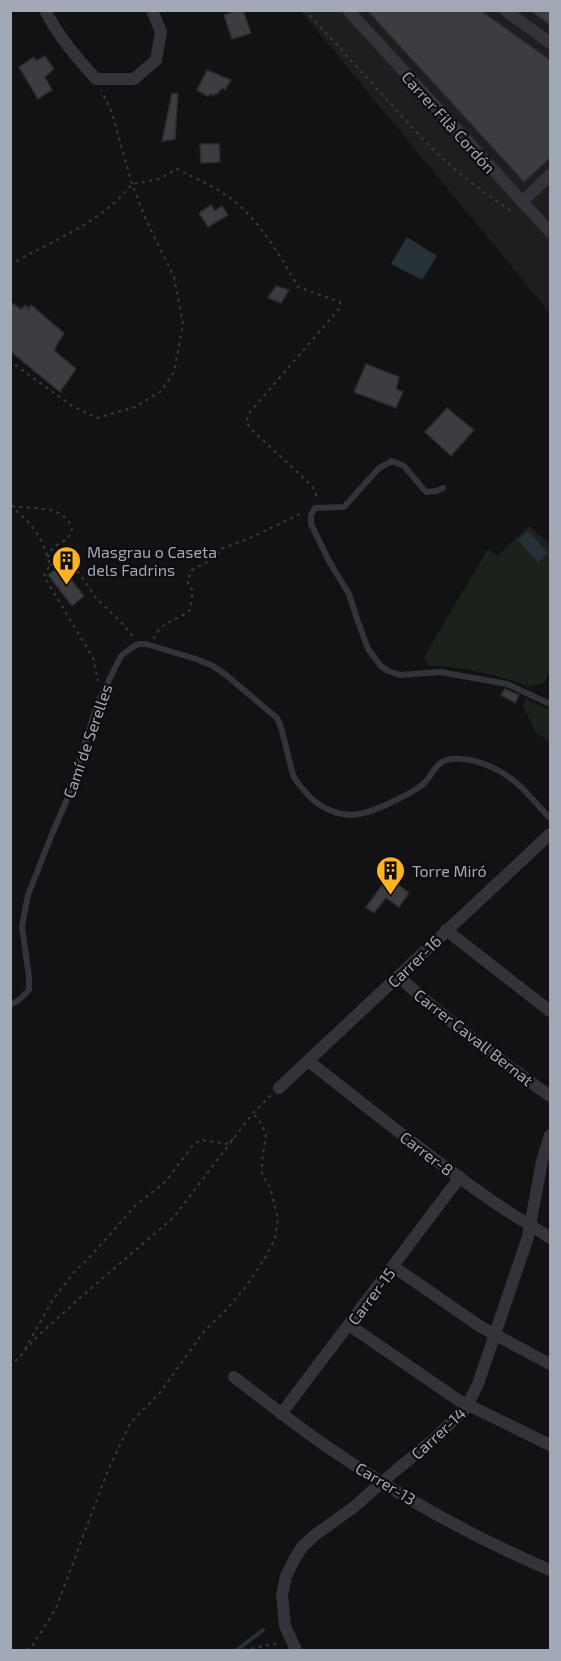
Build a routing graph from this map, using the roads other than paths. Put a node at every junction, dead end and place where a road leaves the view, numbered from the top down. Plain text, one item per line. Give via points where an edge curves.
1 (45, 10) edge
2 (152, 10) edge
3 (348, 10) edge
4 (505, 10) edge
5 (550, 43) edge
6 (550, 175) edge
7 (522, 202) junction
8 (550, 232) edge
9 (443, 488) dead end
10 (550, 704) edge
11 (550, 819) edge
12 (550, 834) edge
13 (446, 930) junction
14 (398, 976) junction
15 (10, 1005) edge
16 (550, 1011) edge
17 (308, 1061) junction
18 (279, 1088) road end
19 (550, 1096) edge
20 (550, 1135) edge
21 (460, 1177) junction
22 (530, 1224) junction
23 (550, 1238) edge
24 (394, 1267) junction
25 (349, 1326) junction
26 (494, 1335) junction
27 (550, 1364) edge
28 (234, 1377) dead end
29 (468, 1406) junction
30 (281, 1414) junction
31 (550, 1445) edge
32 (382, 1482) junction
33 (550, 1570) edge
34 (293, 1646) edge

1 - 2 street via 77,59 96,79 134,79 156,60 161,32
3 - 7 street, Carrer Filà Cordón
4 - 5 street
6 - 7 street
7 - 8 street, Carrer Filà Cordón
9 - 10 lane via 426,492 404,466 392,461 379,468 344,507 315,508 311,515 311,524 329,561 350,594 368,649 381,666 400,675 440,672 507,684
11 - 15 lane, Camí de Serelles via 508,777 486,765 454,759 440,763 422,785 388,804 356,815 334,813 296,782 281,727 273,714 213,666 139,644 121,657 102,694 68,797 28,895 22,926 29,990
12 - 13 street, Carrer-16
13 - 14 street, Carrer-16
13 - 16 street
14 - 17 street, Carrer-16
14 - 19 street, Carrer Cavall Bernat via 456,1026
17 - 18 street, Carrer-16
17 - 21 street, Carrer-8
20 - 22 street, Carrer-14
21 - 22 street, Carrer-8
21 - 24 street, Carrer-15
22 - 23 street, Carrer-8
22 - 26 street, Carrer-14
24 - 25 street, Carrer-15
24 - 26 street
25 - 29 street
25 - 30 street, Carrer-15
26 - 27 street
26 - 29 street, Carrer-14
28 - 30 street, Carrer-13
29 - 31 street
29 - 32 street, Carrer-14
30 - 32 street, Carrer-13
32 - 33 street, Carrer-13 via 443,1518
32 - 34 street, Carrer-14 via 302,1547 294,1560 282,1595 285,1626

